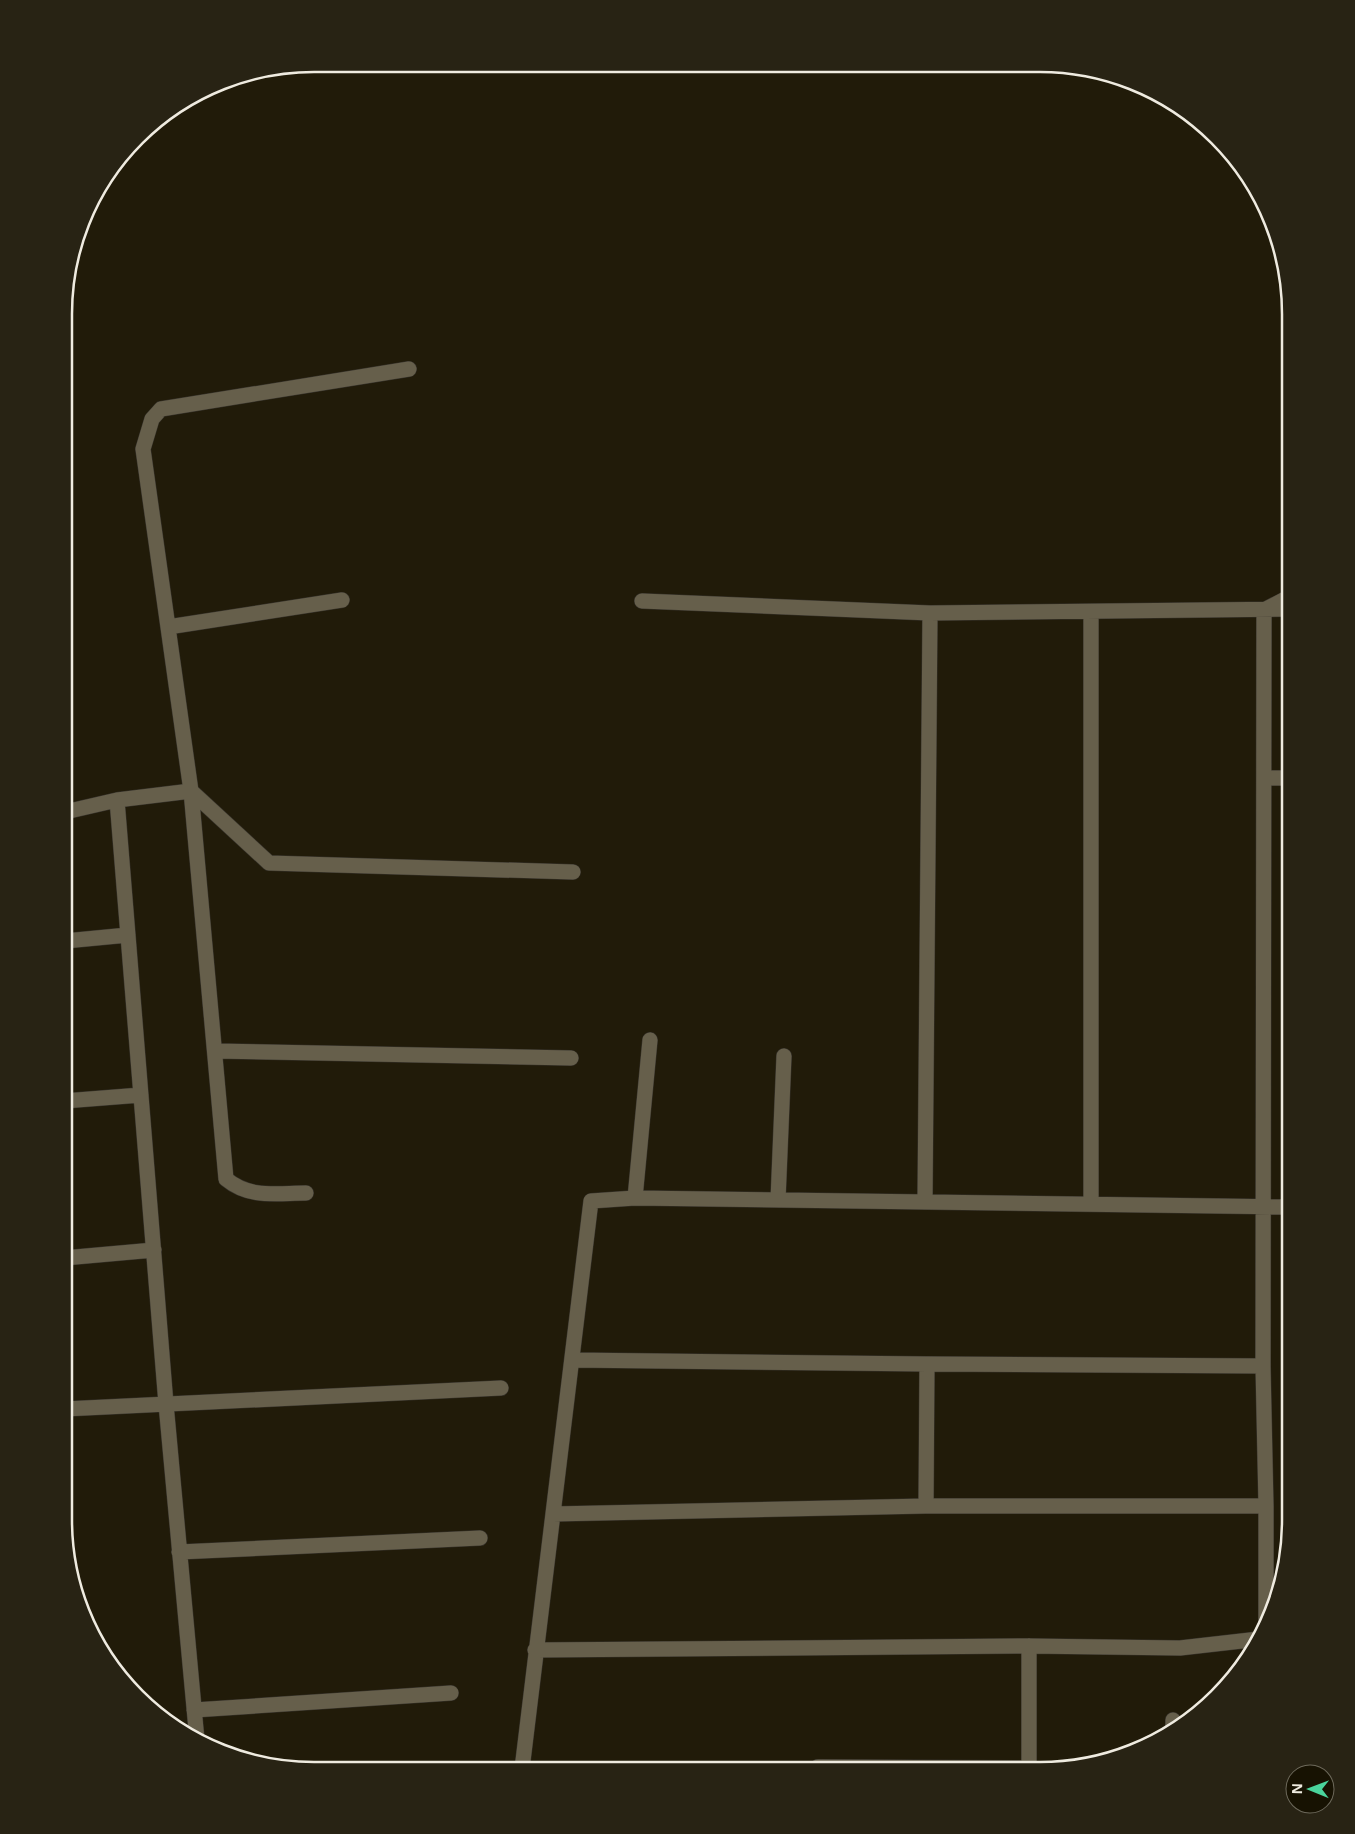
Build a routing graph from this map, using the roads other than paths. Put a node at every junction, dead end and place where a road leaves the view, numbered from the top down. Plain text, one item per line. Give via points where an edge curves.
1 (408, 369) dead end
2 (342, 600) dead end
3 (642, 601) dead end
4 (1282, 601) edge
5 (1282, 609) edge
6 (1264, 610) junction
7 (1091, 612) junction
8 (930, 613) junction
9 (168, 627) junction
10 (1265, 778) junction
11 (1282, 778) edge
12 (191, 791) junction
13 (117, 800) junction
14 (72, 810) edge
15 (573, 872) dead end
16 (128, 936) junction
17 (72, 940) edge
18 (650, 1040) dead end
19 (215, 1051) junction
20 (784, 1056) dead end
21 (571, 1058) dead end
22 (141, 1095) junction
23 (72, 1100) edge
24 (306, 1193) dead end
25 (635, 1198) junction
26 (778, 1200) junction
27 (924, 1202) junction
28 (1091, 1204) junction
29 (1264, 1206) junction
30 (1282, 1207) edge
31 (154, 1250) junction
32 (72, 1257) edge
33 (572, 1360) junction
34 (927, 1364) junction
35 (1263, 1366) junction
36 (501, 1388) dead end
37 (166, 1404) junction
38 (72, 1409) edge
39 (926, 1506) junction
40 (1266, 1506) junction
41 (553, 1514) junction
42 (480, 1538) dead end
43 (179, 1552) junction
44 (1266, 1607) edge
45 (1250, 1640) edge
46 (1029, 1646) junction
47 (535, 1650) junction
48 (452, 1693) dead end
49 (194, 1710) junction
50 (196, 1731) edge
51 (523, 1761) edge
52 (1029, 1761) edge

1 - 9 street via 161,409 152,419 143,449
2 - 9 street
3 - 8 street
4 - 6 street
5 - 6 street
6 - 7 street
6 - 10 street
7 - 8 street
7 - 28 street
8 - 27 street
9 - 12 street
10 - 11 street
10 - 29 street
12 - 13 street
12 - 15 street via 269,863
12 - 19 street
13 - 14 street
13 - 16 street
16 - 17 street
16 - 22 street
18 - 25 street
19 - 21 street
19 - 24 street via 226,1179 237,1188 254,1193
20 - 26 street
22 - 23 street
22 - 31 street
25 - 26 street
25 - 33 street via 591,1202
26 - 27 street
27 - 28 street
28 - 29 street
29 - 30 street
29 - 35 street
31 - 32 street
31 - 37 street
33 - 34 street
33 - 41 street
34 - 35 street
34 - 39 street
35 - 40 street
36 - 37 street
37 - 38 street
37 - 43 street
39 - 40 street
39 - 41 street
40 - 44 street
41 - 47 street
42 - 43 street
43 - 49 street
45 - 46 street via 1180,1648
46 - 47 street
46 - 52 street
47 - 51 street
48 - 49 street
49 - 50 street

